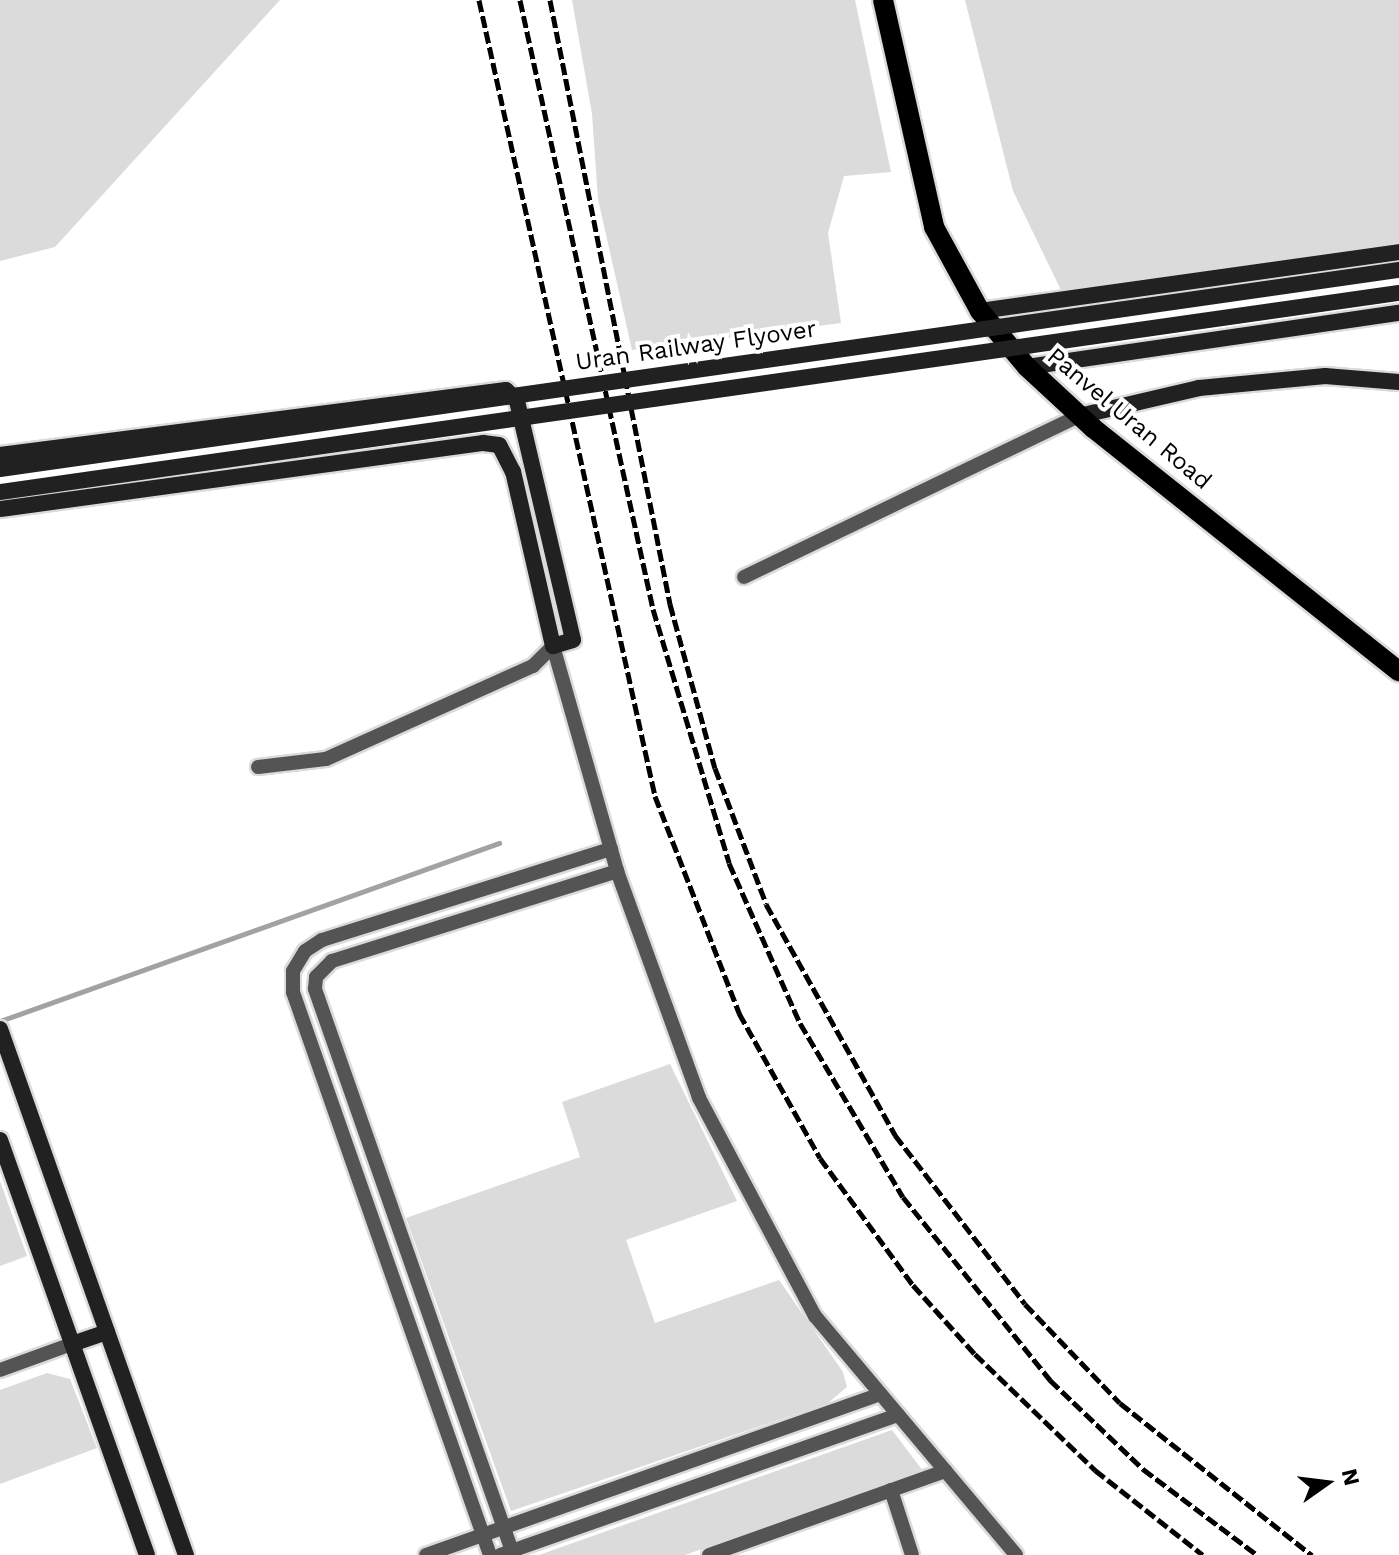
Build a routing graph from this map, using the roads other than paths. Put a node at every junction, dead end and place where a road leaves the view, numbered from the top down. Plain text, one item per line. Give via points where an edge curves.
1 (883, 0) edge
2 (1399, 252) edge
3 (1399, 270) edge
4 (1399, 293) edge
5 (980, 311) junction
6 (1399, 313) edge
7 (1027, 367) junction
8 (1399, 382) edge
9 (1079, 416) junction
10 (0, 455) edge
11 (0, 469) edge
12 (0, 492) edge
13 (0, 509) edge
14 (744, 577) dead end
15 (553, 646) junction
16 (1399, 671) edge
17 (258, 767) dead end
18 (611, 849) junction
19 (617, 871) junction
20 (0, 1029) edge
21 (0, 1140) edge
22 (107, 1332) junction
23 (72, 1344) junction
24 (0, 1370) edge
25 (880, 1394) junction
26 (898, 1415) junction
27 (945, 1471) junction
28 (891, 1490) junction
29 (504, 1527) junction
30 (483, 1535) junction
31 (506, 1553) edge
32 (147, 1555) edge
33 (186, 1555) edge
34 (426, 1555) edge
35 (490, 1555) edge
36 (709, 1555) edge
37 (912, 1555) edge
38 (1016, 1555) edge

1 - 5 main road, Panvel Uran Road via 934,227
2 - 5 main road
3 - 11 main road, Uran Railway Flyover, bridge
4 - 12 main road, Uran Railway Flyover, bridge
5 - 7 main road, Panvel Uran Road
6 - 7 main road
7 - 9 main road, Panvel Uran Road
8 - 9 main road via 1325,376 1199,388
9 - 14 street
9 - 16 main road, Panvel Uran Road
10 - 15 main road via 506,390 517,401 573,640
13 - 15 main road via 483,443 499,445 513,472
15 - 17 street via 533,666 341,753
15 - 18 street
18 - 19 street
18 - 30 street via 322,940 305,951 293,971 293,992
19 - 25 street via 699,1098 815,1316
19 - 29 street via 332,961 316,977 315,989
20 - 22 main road
21 - 23 main road
22 - 23 main road
22 - 33 main road
23 - 24 street
23 - 32 main road
25 - 26 street
25 - 29 street
26 - 27 street
26 - 31 street
27 - 28 street
27 - 38 street
28 - 36 street
28 - 37 street
29 - 30 street
29 - 31 street
30 - 34 street
30 - 35 street

